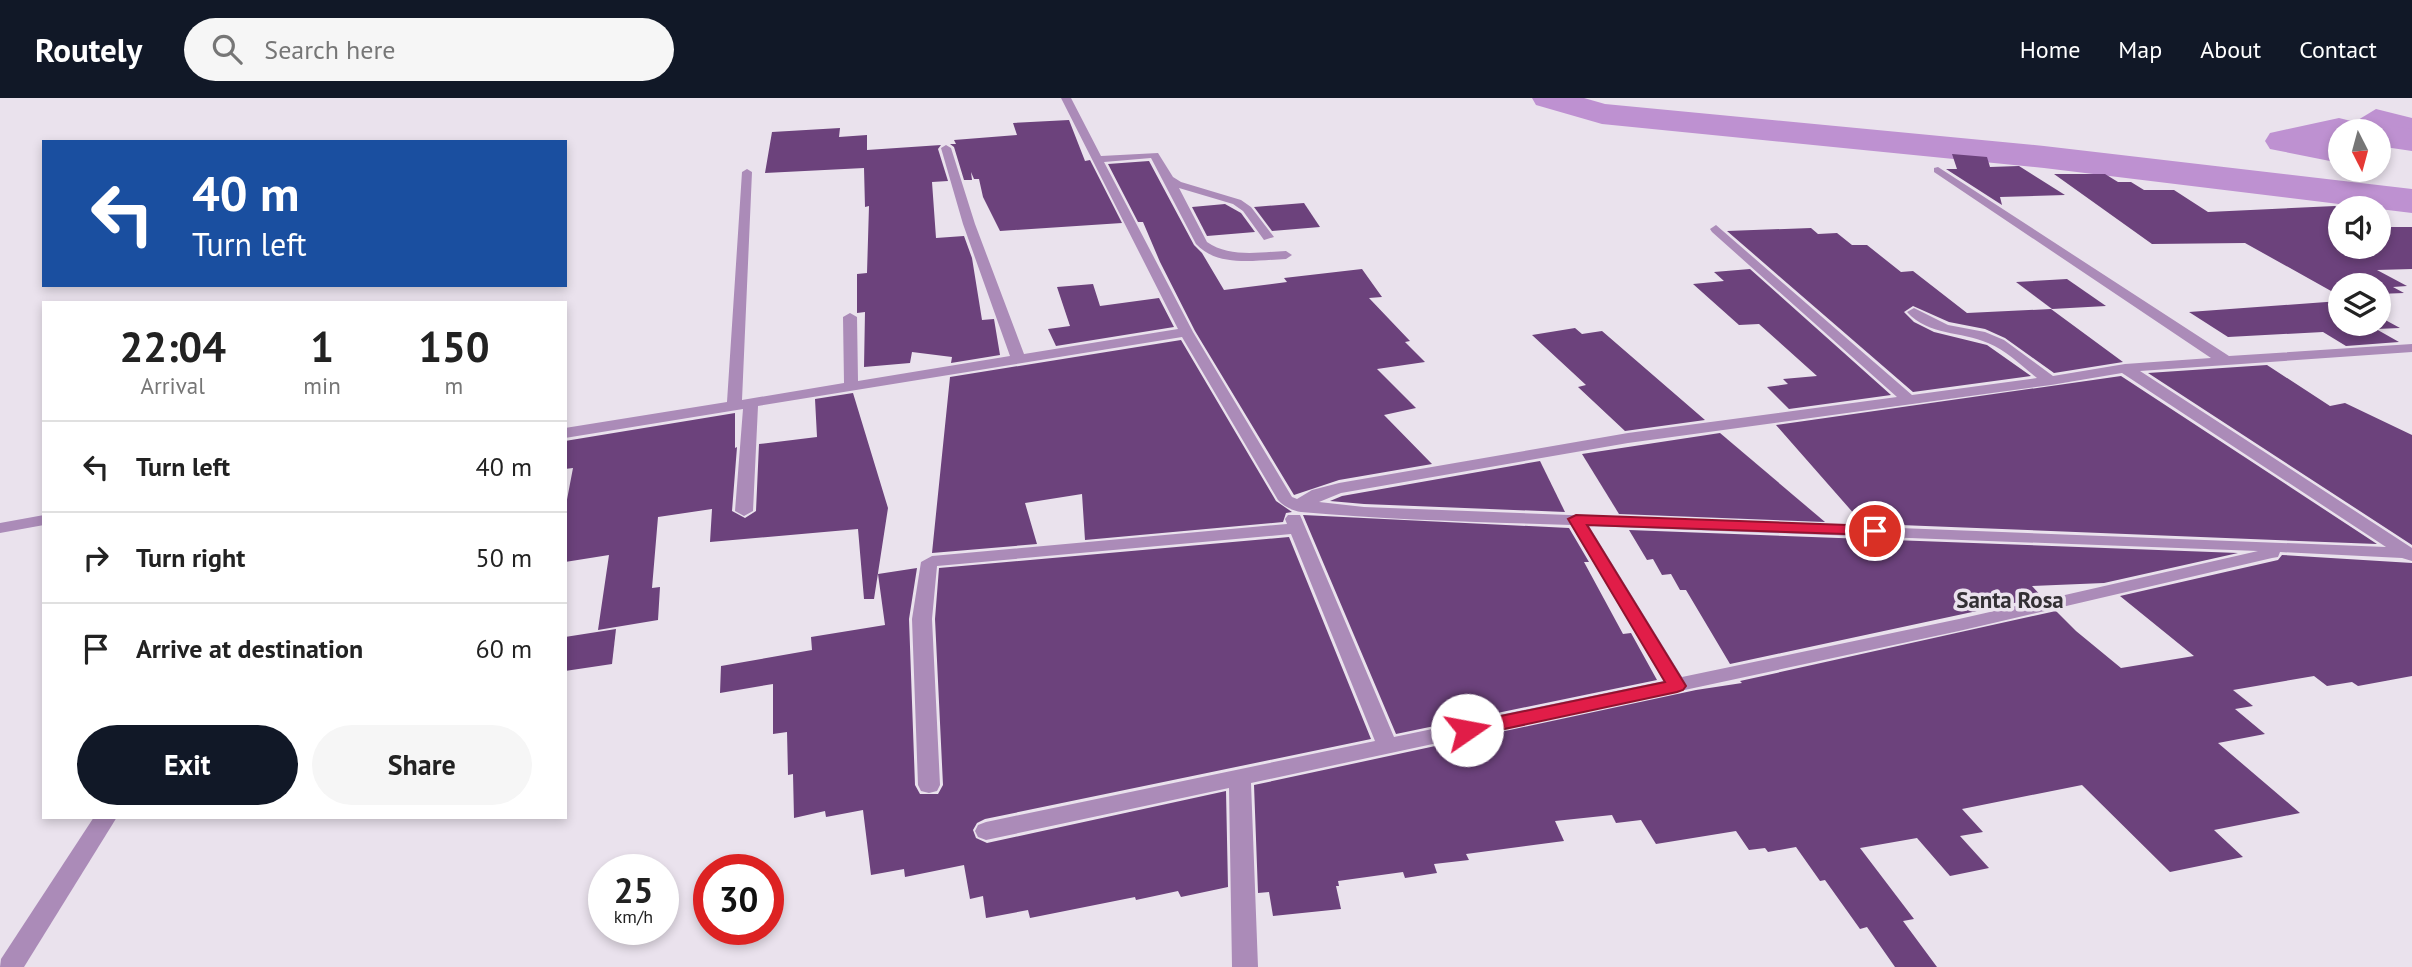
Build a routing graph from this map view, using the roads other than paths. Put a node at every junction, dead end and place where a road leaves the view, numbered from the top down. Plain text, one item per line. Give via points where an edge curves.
1 (1066, 98) edge
2 (946, 148) dead end
3 (1096, 160) junction
4 (1938, 170) dead end
5 (747, 172) dead end
6 (1169, 178) junction
7 (1716, 229) dead end
8 (1268, 237) dead end
9 (1286, 255) dead end
10 (1914, 312) dead end
11 (850, 317) dead end
12 (1186, 331) junction
13 (2412, 348) edge
14 (1018, 358) junction
15 (2226, 361) junction
16 (2125, 368) junction
17 (2050, 381) junction
18 (851, 386) junction
19 (1909, 400) junction
20 (751, 402) junction
21 (734, 405) junction
22 (567, 433) edge
23 (1294, 503) junction
24 (744, 511) dead end
25 (1576, 519) junction
26 (42, 520) edge
27 (0, 528) edge
28 (1297, 528) junction
29 (2296, 547) junction
30 (2409, 554) edge
31 (1677, 686) junction
32 (1388, 747) junction
33 (1240, 777) junction
34 (929, 785) dead end
35 (105, 819) edge
36 (986, 831) dead end
37 (10, 967) edge
38 (1244, 967) edge

1 - 3 street
2 - 14 street
3 - 6 street via 1154,155
3 - 12 street
4 - 15 street
5 - 21 street
6 - 8 street via 1237,202
6 - 9 street via 1210,252
7 - 19 street
10 - 17 street via 1933,326 1993,340
11 - 18 street
12 - 14 street
12 - 23 street
13 - 15 street
14 - 18 street
15 - 16 street
16 - 17 street
16 - 30 street
17 - 19 street
18 - 20 street
19 - 23 street via 1628,438 1402,476
20 - 21 street
20 - 24 street
21 - 22 street
23 - 25 street via 1364,512
23 - 28 street
25 - 29 street
25 - 31 street
26 - 27 street
28 - 32 street
28 - 34 street via 932,561 927,566 922,619
29 - 30 street
29 - 31 street
31 - 32 street
32 - 33 street
33 - 36 street
33 - 38 street
35 - 37 street

